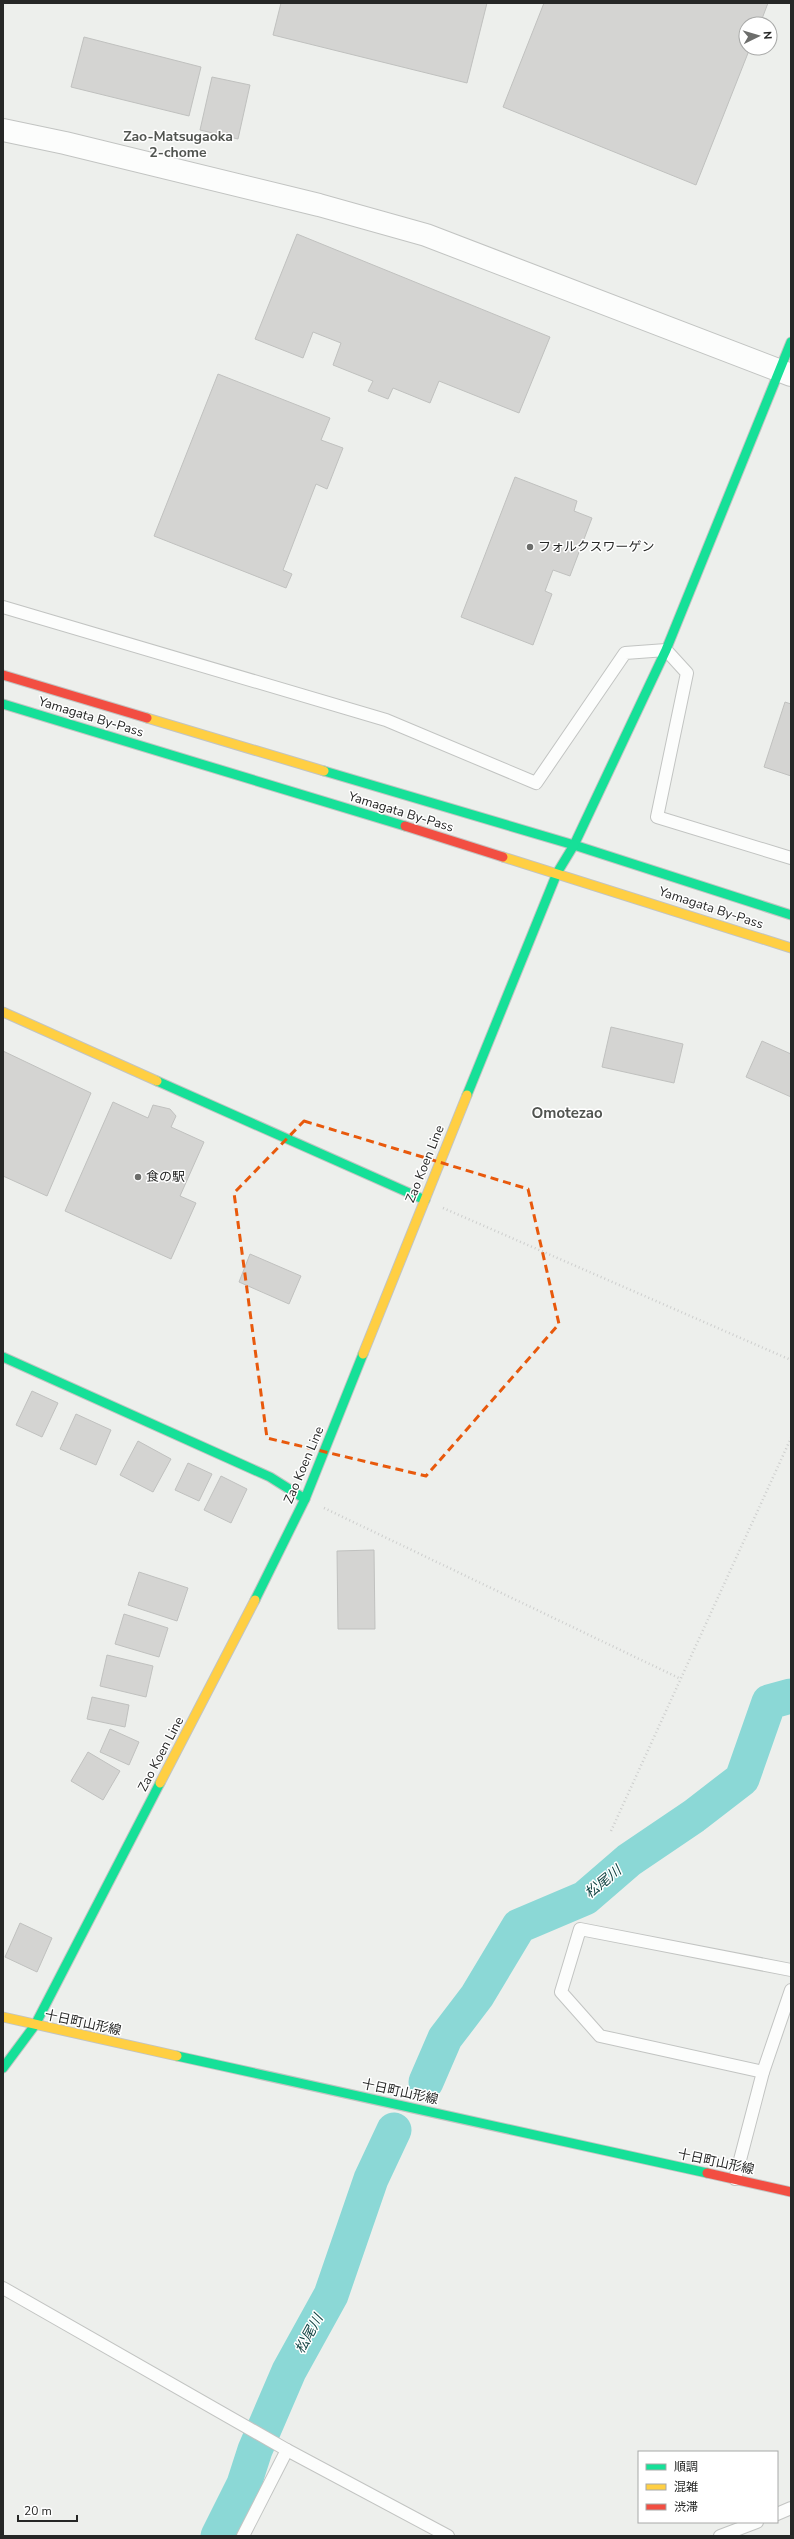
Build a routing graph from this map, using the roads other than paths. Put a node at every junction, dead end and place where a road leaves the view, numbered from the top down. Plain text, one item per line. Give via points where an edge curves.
1 (3, 130) edge
2 (791, 342) edge
3 (785, 372) edge
4 (3, 607) edge
5 (666, 650) junction
6 (3, 675) edge
7 (5, 705) edge
8 (3, 716) edge
9 (574, 845) junction
10 (791, 858) edge
11 (557, 873) junction
12 (791, 915) edge
13 (791, 948) edge
14 (3, 1012) edge
15 (425, 1200) junction
16 (3, 1357) edge
17 (305, 1499) junction
18 (791, 1970) edge
19 (791, 1990) edge
20 (3, 2017) edge
21 (35, 2025) junction
22 (3, 2068) edge
23 (763, 2072) junction
24 (735, 2179) junction
25 (791, 2192) edge
26 (3, 2288) edge
27 (286, 2450) junction
28 (791, 2508) edge
29 (778, 2514) edge
30 (754, 2523) edge
31 (243, 2536) edge
32 (448, 2536) edge
33 (720, 2536) edge

1 - 3 street via 319,205 426,235
2 - 3 main road, Zao Koen Line
3 - 5 main road, Zao Koen Line
4 - 5 lane via 386,720 536,783 625,653
5 - 9 main road, Zao Koen Line
5 - 10 lane via 687,673 657,817
6 - 9 main road, Yamagata By-Pass
7 - 8 main road
7 - 11 main road, Yamagata By-Pass
9 - 11 main road, Zao Koen Line
9 - 12 main road, Yamagata By-Pass
11 - 13 main road, Yamagata By-Pass
11 - 15 main road, Zao Koen Line
14 - 15 main road
15 - 17 main road, Zao Koen Line
16 - 17 main road via 270,1477
17 - 21 main road, Zao Koen Line via 204,1702 110,1877
18 - 23 lane via 580,1929 561,1992 600,2036
19 - 23 lane
20 - 21 main road, 十日町山形線
21 - 22 main road, Zao Koen Line
21 - 24 main road, 十日町山形線
23 - 24 lane
24 - 25 main road, 十日町山形線
26 - 27 lane
27 - 31 lane
27 - 32 lane
28 - 29 lane
30 - 33 lane

